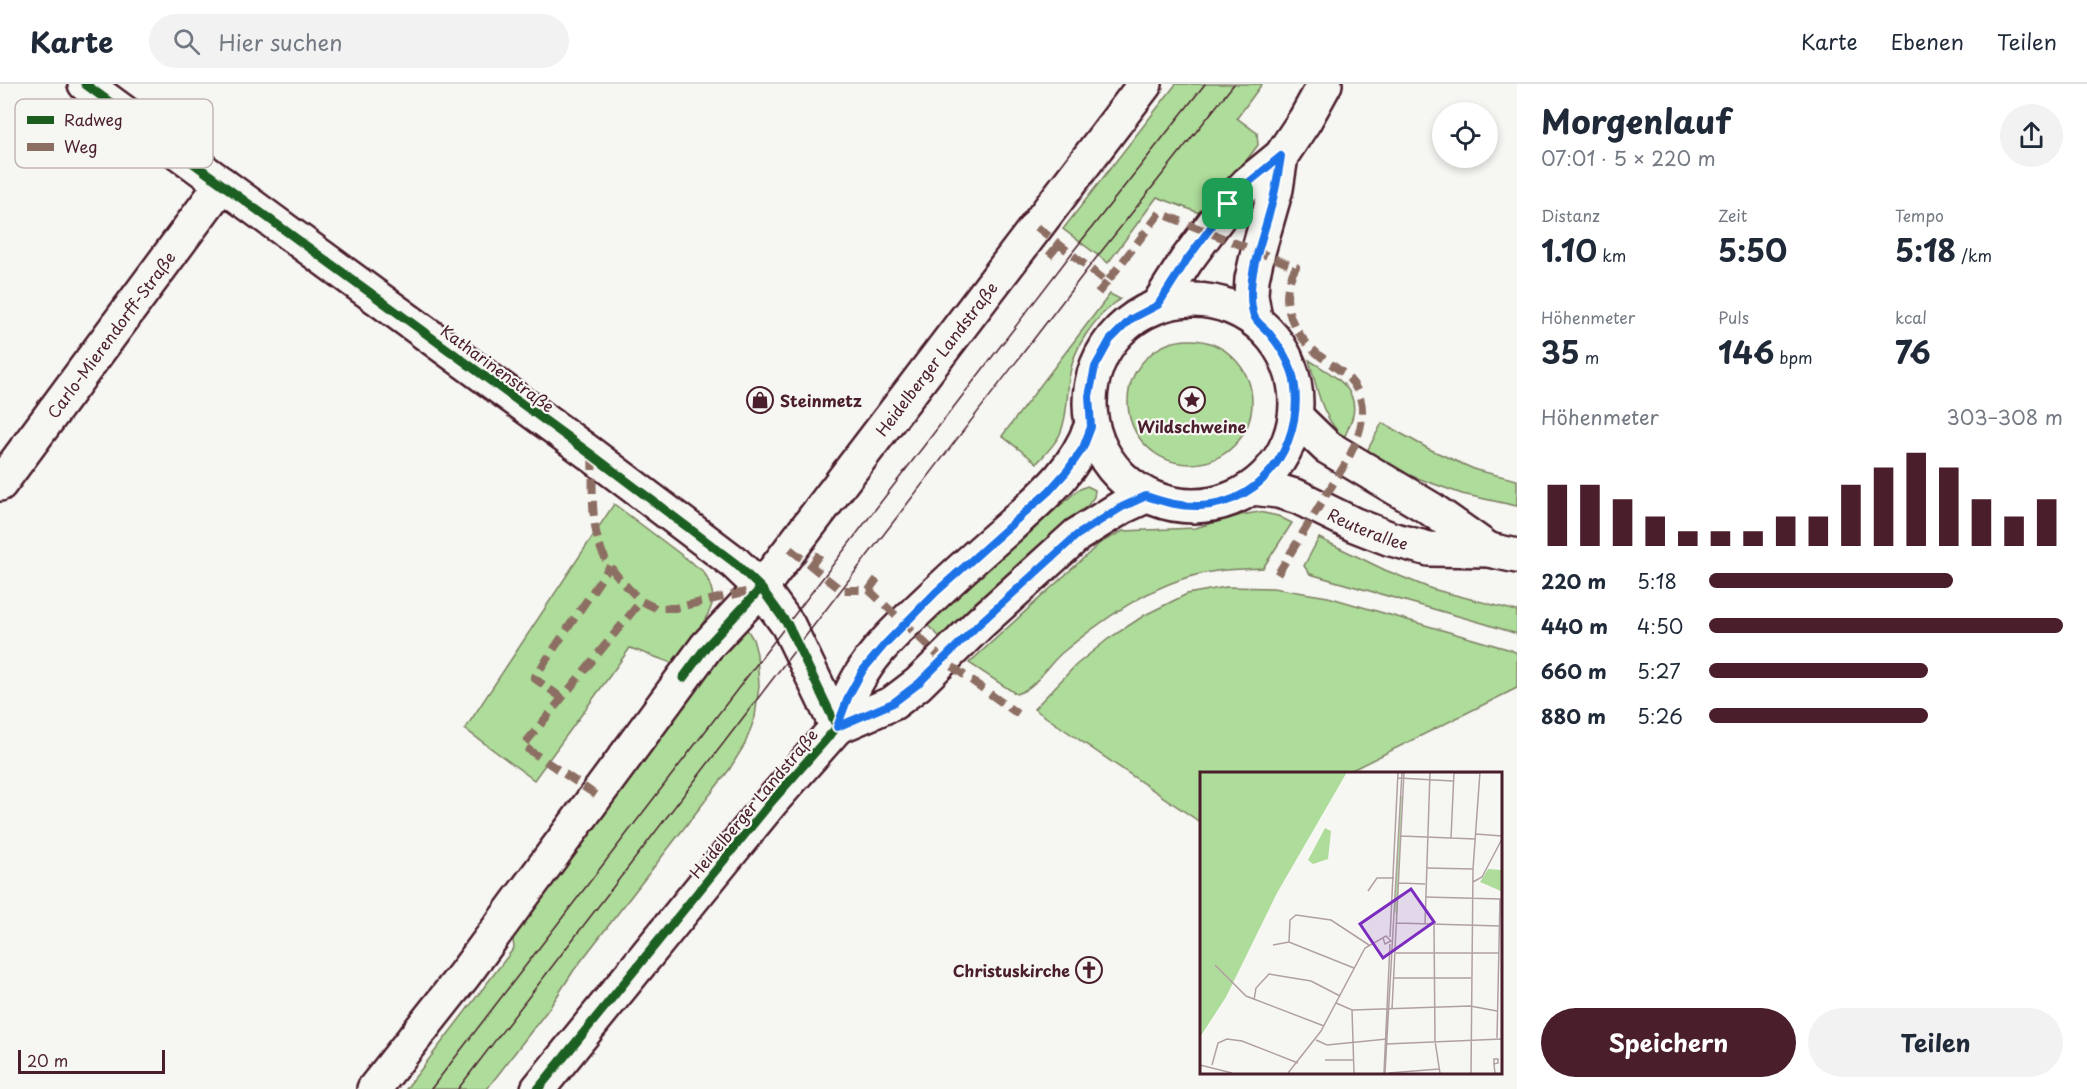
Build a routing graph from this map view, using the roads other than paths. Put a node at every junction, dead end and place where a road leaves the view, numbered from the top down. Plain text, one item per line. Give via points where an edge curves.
1 (85, 84) edge
2 (1145, 84) edge
3 (1325, 84) edge
4 (106, 99) edge
5 (1281, 156) junction
6 (200, 168) edge
7 (222, 184) junction
8 (1158, 305) junction
9 (1255, 318) junction
10 (1296, 417) junction
11 (1091, 427) junction
12 (0, 484) edge
13 (1252, 488) junction
14 (1146, 496) junction
15 (1503, 553) edge
16 (760, 588) junction
17 (837, 727) junction
18 (374, 1089) edge
19 (538, 1089) edge

1 - 4 street, Katharinenstraße
2 - 16 street, Heidelberger Landstraße
3 - 5 street
5 - 8 street via 1228,204
5 - 9 street via 1252,279
6 - 7 street, Katharinenstraße
7 - 12 street, Carlo-Mierendorff-Straße
7 - 16 street, Katharinenstraße via 592,455 735,563
8 - 9 street via 1182,299 1205,300
8 - 11 street via 1131,319 1110,340 1095,367 1089,396
9 - 10 street via 1282,350 1291,371
10 - 13 street via 1288,444 1273,469
10 - 15 street, Reuterallee via 1327,447
11 - 14 street via 1111,468
11 - 17 street, Heidelberger Landstraße via 1083,448 1049,491 936,592 885,644 858,679
13 - 14 street via 1228,501 1201,507 1173,505
13 - 15 street, Reuterallee via 1298,497 1401,542 1429,549
14 - 17 street, Heidelberger Landstraße via 1077,535 893,703
16 - 17 street, Katharinenstraße via 788,625
16 - 18 street, Heidelberger Landstraße via 706,647 464,975
17 - 19 street, Heidelberger Landstraße

